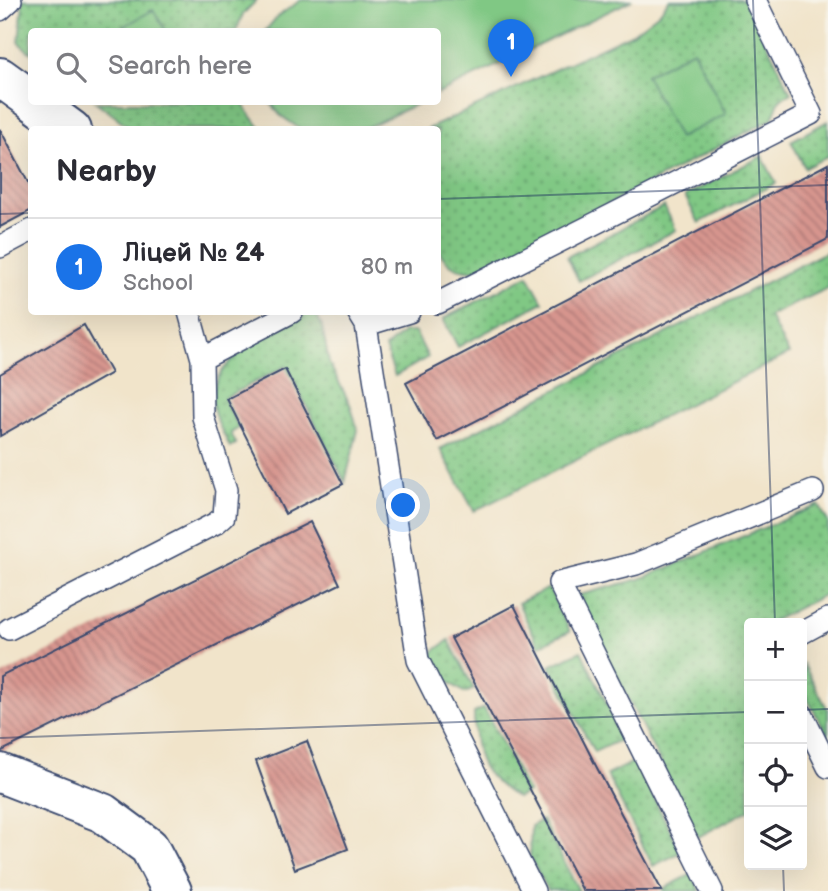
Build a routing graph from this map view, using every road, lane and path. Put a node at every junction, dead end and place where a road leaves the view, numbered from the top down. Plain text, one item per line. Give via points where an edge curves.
1 (11, 0) edge
2 (755, 0) edge
3 (0, 10) edge
4 (0, 77) edge
5 (28, 97) edge
6 (38, 105) edge
7 (67, 126) edge
8 (28, 232) edge
9 (0, 247) edge
10 (441, 301) edge
11 (191, 315) edge
12 (286, 315) edge
13 (386, 315) edge
14 (362, 318) edge
15 (202, 359) junction
16 (813, 491) dead end
17 (828, 619) edge
18 (9, 629) dead end
19 (807, 630) edge
20 (807, 724) edge
21 (828, 767) edge
22 (0, 773) edge
23 (172, 891) edge
24 (534, 891) edge
25 (712, 891) edge

1 - 3 lane
2 - 10 lane via 811,114
4 - 5 street
6 - 7 street
8 - 9 lane
11 - 15 lane
12 - 15 lane
13 - 14 lane
14 - 24 lane via 418,660
15 - 18 lane via 203,417 226,490 224,516
16 - 25 lane via 636,564 559,583
17 - 19 lane
20 - 21 lane
22 - 23 street via 103,813 149,847

